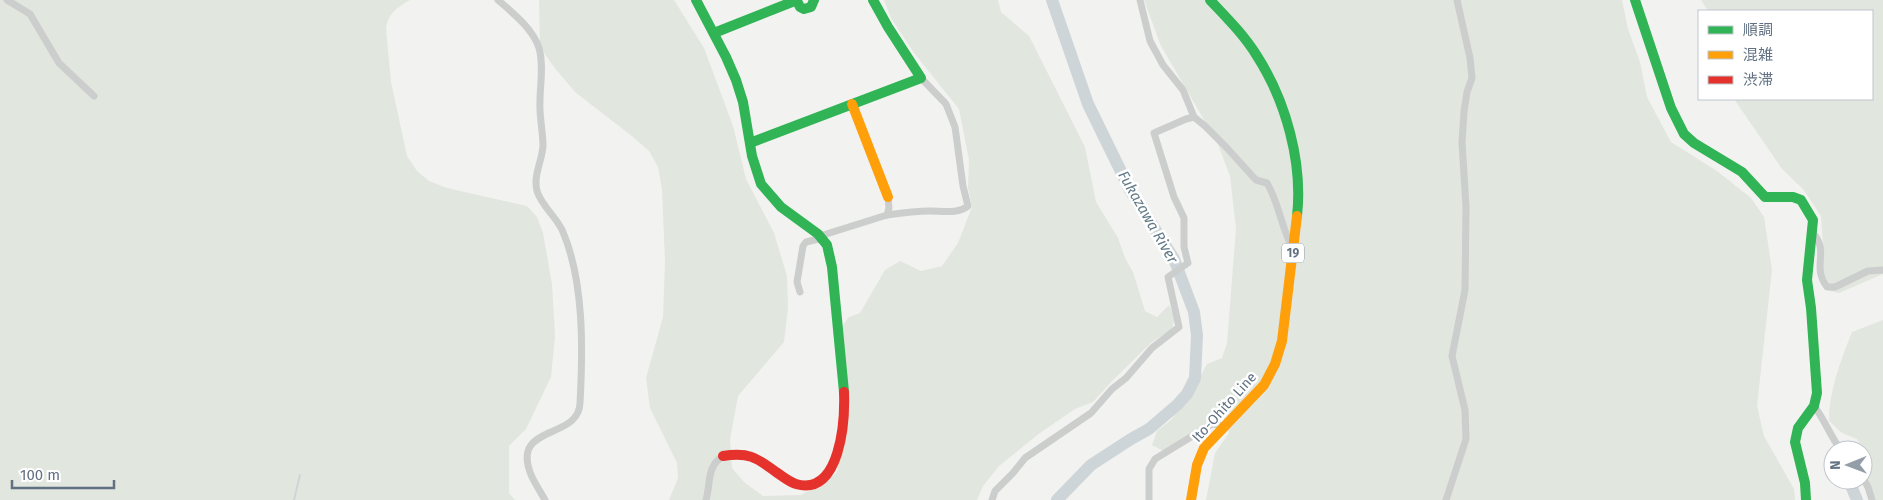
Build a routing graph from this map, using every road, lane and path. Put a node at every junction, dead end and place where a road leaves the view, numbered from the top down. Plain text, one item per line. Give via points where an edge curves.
1 (7, 0) edge
2 (498, 0) edge
3 (696, 0) edge
4 (814, 0) edge
5 (873, 0) edge
6 (1140, 0) edge
7 (1210, 0) edge
8 (1458, 0) edge
9 (1635, 0) edge
10 (797, 1) edge
11 (714, 33) junction
12 (921, 78) junction
13 (94, 96) dead end
14 (852, 104) junction
15 (1194, 117) junction
16 (750, 144) junction
17 (888, 197) joint
18 (887, 214) junction
19 (1813, 233) junction
20 (821, 237) junction
21 (1293, 249) junction
22 (1883, 270) edge
23 (800, 292) dead end
24 (1814, 406) junction
25 (1224, 426) junction
26 (1833, 440) edge
27 (723, 456) joint
28 (545, 500) edge
29 (706, 500) edge
30 (992, 500) edge
31 (1149, 500) edge
32 (1191, 500) edge
33 (1446, 500) edge
34 (1806, 500) edge

1 - 13 street via 30,14 59,63
2 - 28 street via 522,22 539,47 543,147 536,190 563,230 574,261 580,315 580,407 569,424 535,440 528,450 532,477
3 - 11 street
4 - 10 street via 808,9 800,7
5 - 12 street
6 - 15 street via 1150,42 1183,90
7 - 21 street, Ito-Ohito Line / 19 via 1260,61 1285,120 1299,184
8 - 33 street via 1472,78 1467,92 1462,142 1466,207 1465,290 1452,356 1466,410 1466,439
9 - 19 street via 1671,108 1684,134 1742,172 1765,197 1801,200 1813,220
10 - 11 street
11 - 16 street via 740,92
12 - 14 street
12 - 18 street via 946,104 954,127 968,206 944,212
14 - 16 street
14 - 17 street
15 - 21 street via 1256,180 1267,184
15 - 30 street via 1154,133 1184,218 1184,247 1188,263 1169,275 1180,327 1152,348 1091,413 1025,458 995,491
16 - 20 street via 757,174 768,194
17 - 18 street
18 - 20 street
19 - 22 street via 1821,248 1820,278 1827,287 1835,287 1868,271
19 - 24 street via 1807,280 1817,392
20 - 23 street via 803,246 797,282
20 - 27 street via 829,252 843,384 844,422 836,462 821,481 802,486 784,480 751,455
21 - 25 street, Ito-Ohito Line / 19 via 1282,341 1274,368 1264,385
24 - 26 street
24 - 34 street via 1798,428 1795,442
25 - 31 street via 1212,424 1155,459 1149,469
25 - 32 street, Ito-Ohito Line / 19 via 1200,456
27 - 29 street via 710,470

